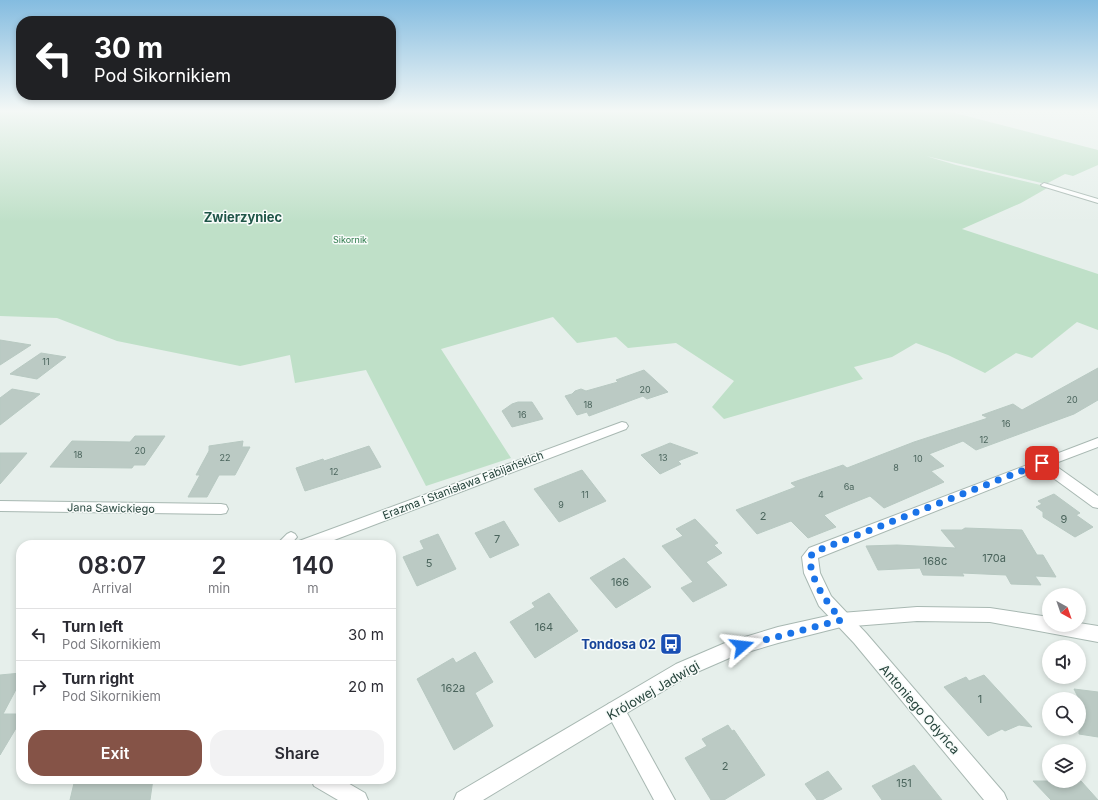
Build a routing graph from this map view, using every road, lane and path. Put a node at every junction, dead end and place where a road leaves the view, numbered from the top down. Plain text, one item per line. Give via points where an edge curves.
1 (1044, 185) dead end
2 (1098, 201) edge
3 (622, 426) dead end
4 (1098, 442) edge
5 (1042, 463) junction
6 (1098, 503) edge
7 (0, 506) edge
8 (221, 509) dead end
9 (317, 540) edge
10 (841, 620) junction
11 (1042, 624) edge
12 (1086, 632) edge
13 (1098, 634) edge
14 (615, 711) junction
15 (330, 784) edge
16 (358, 800) edge
17 (464, 800) edge
18 (665, 800) edge
19 (997, 800) edge

1 - 2 lane
3 - 9 street, Erazma i Stanisława Fabijańskich
4 - 5 street, Antoniego Odyńca
5 - 6 street
5 - 10 street, Antoniego Odyńca via 814,552 810,557 812,573 825,601
7 - 8 street, Jana Sawickiego
10 - 11 street, Królowej Jadwigi via 917,614 990,615
10 - 14 street, Królowej Jadwigi via 731,649 682,670
10 - 19 street, Antoniego Odyńca via 860,638
12 - 13 street, Królowej Jadwigi
14 - 17 street, Królowej Jadwigi
14 - 18 street
15 - 16 street

